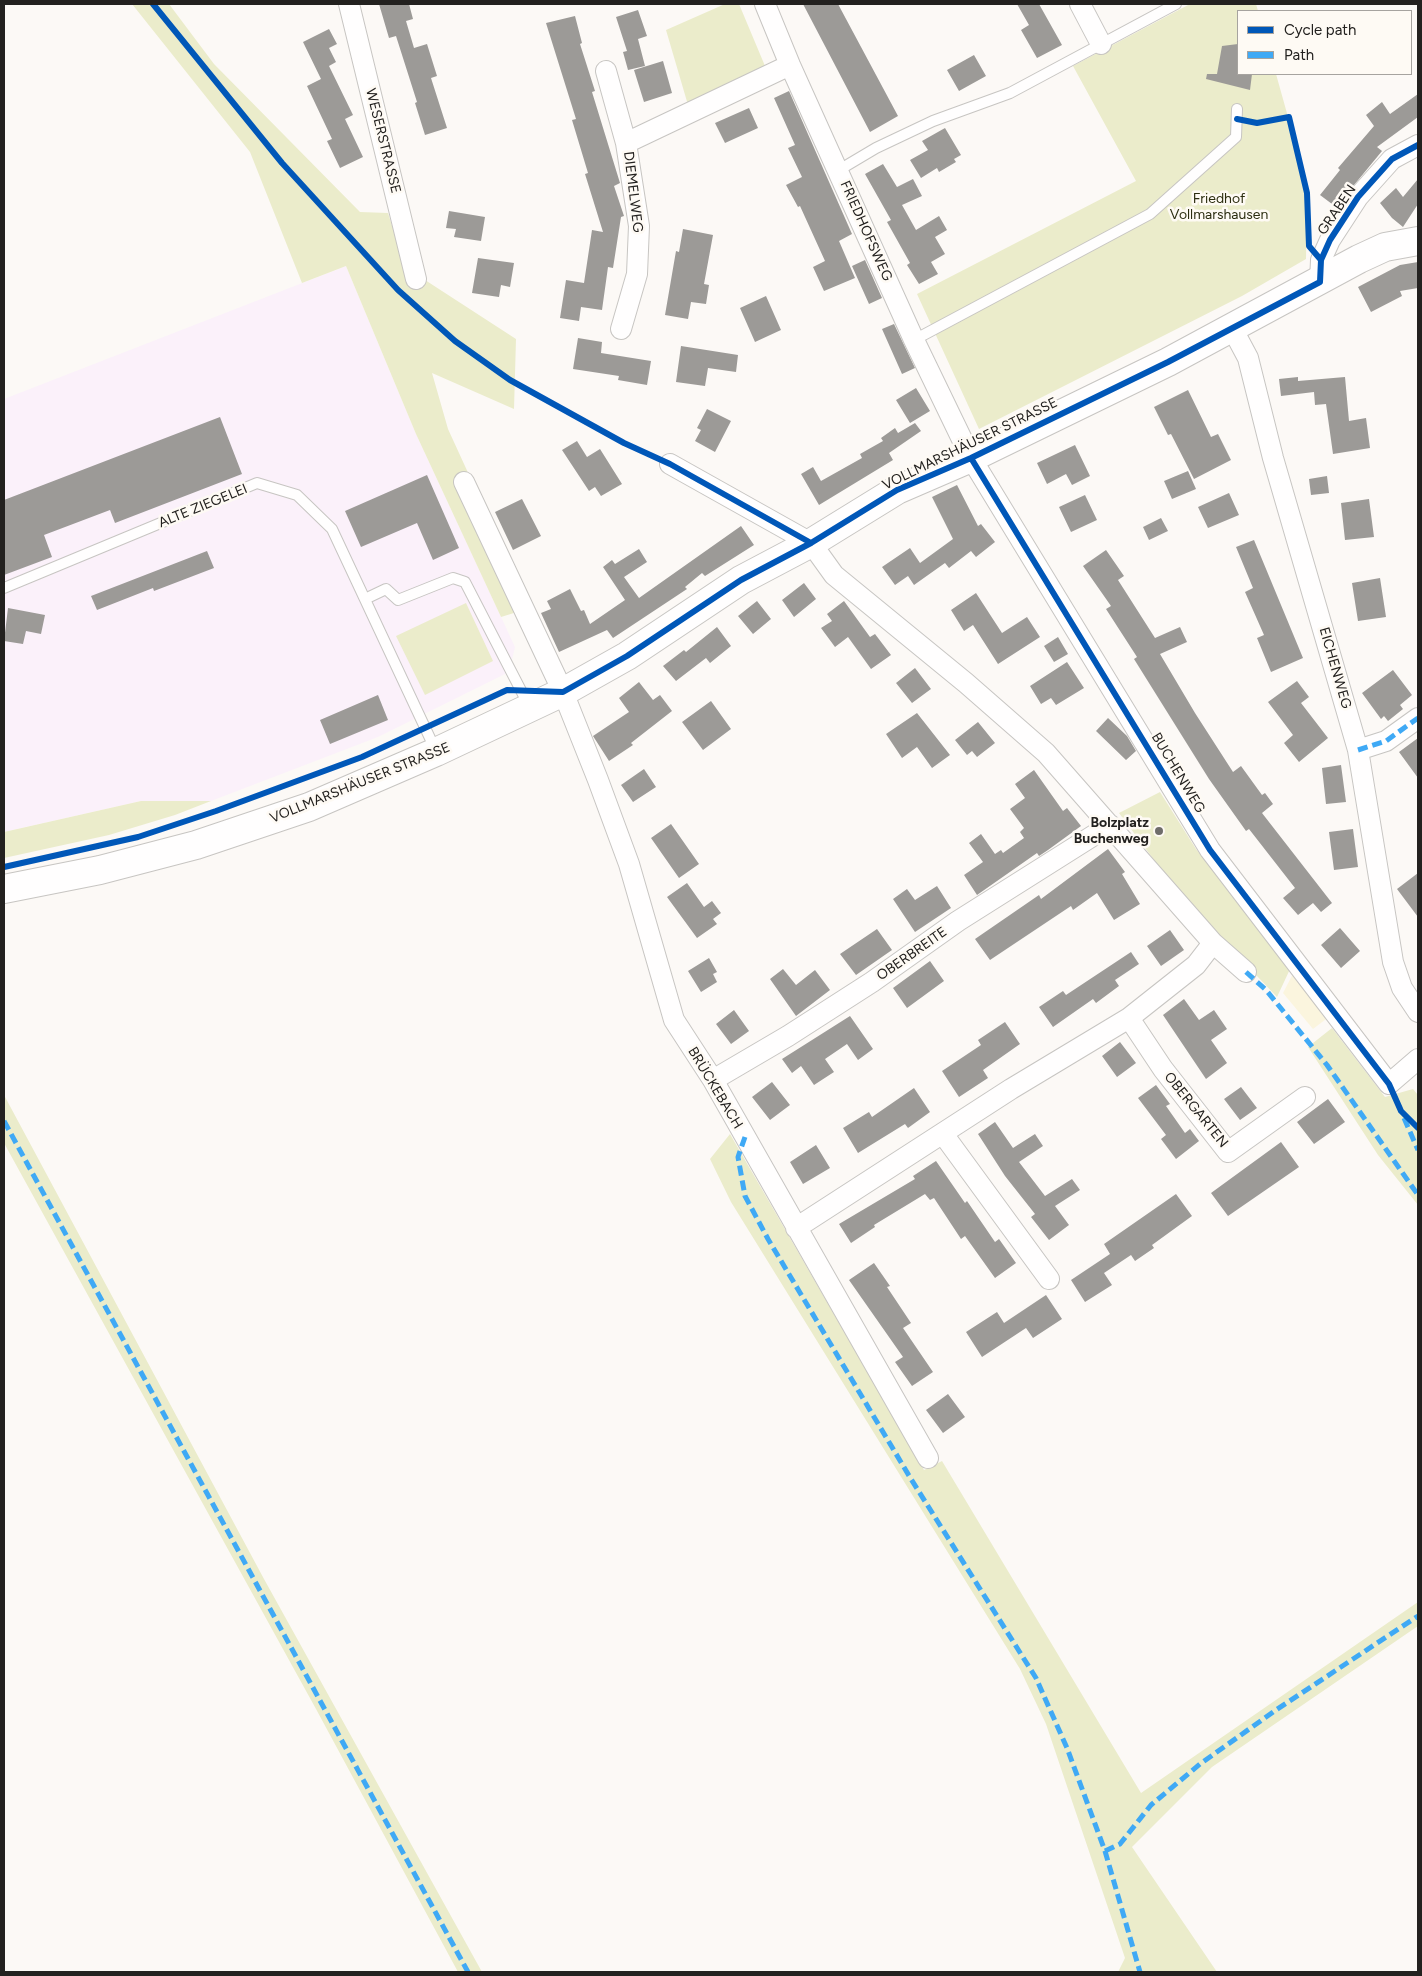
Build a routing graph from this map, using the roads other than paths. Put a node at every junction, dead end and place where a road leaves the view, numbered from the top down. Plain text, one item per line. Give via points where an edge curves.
1 (349, 4) edge
2 (766, 4) edge
3 (1080, 4) edge
4 (1176, 4) edge
5 (1101, 44) junction
6 (790, 65) junction
7 (606, 71) dead end
8 (1237, 109) dead end
9 (626, 143) junction
10 (1418, 145) edge
11 (839, 170) junction
12 (1418, 241) edge
13 (1320, 271) junction
14 (416, 279) dead end
15 (621, 328) dead end
16 (1232, 328) junction
17 (914, 340) junction
18 (971, 458) junction
19 (670, 464) dead end
20 (464, 482) dead end
21 (810, 543) junction
22 (4, 588) edge
23 (365, 599) junction
24 (563, 692) junction
25 (530, 708) junction
26 (1418, 718) edge
27 (1358, 750) junction
28 (436, 752) junction
29 (1110, 825) junction
30 (4, 889) edge
31 (1213, 943) junction
32 (1246, 972) dead end
33 (1418, 1012) edge
34 (1129, 1018) junction
35 (1418, 1059) edge
36 (712, 1080) junction
37 (1305, 1097) dead end
38 (944, 1134) junction
39 (796, 1228) junction
40 (1049, 1279) dead end
41 (928, 1458) dead end

1 - 14 street, WESERSTRASSE
2 - 6 street, FRIEDHOFSWEG
3 - 5 street
4 - 5 lane
5 - 11 lane via 1010,93 933,121
6 - 9 street, DIEMELWEG
6 - 11 street, FRIEDHOFSWEG
7 - 9 street, DIEMELWEG
8 - 17 lane via 1236,137 1150,214
9 - 15 street, DIEMELWEG via 639,226 636,274
10 - 13 street, GRABEN via 1392,159 1358,197 1330,240
11 - 17 street, FRIEDHOFSWEG
12 - 13 main road, VOLLMARSHÄUSER STRASSE via 1385,247
13 - 16 main road, VOLLMARSHÄUSER STRASSE
16 - 18 main road, VOLLMARSHÄUSER STRASSE
16 - 27 street, EICHENWEG via 1248,358 1273,458
17 - 18 street, FRIEDHOFSWEG
18 - 21 main road, VOLLMARSHÄUSER STRASSE via 897,490
18 - 35 street, BUCHENWEG via 1210,850 1389,1084
19 - 21 street
20 - 24 street
21 - 24 main road, VOLLMARSHÄUSER STRASSE via 741,580 627,656
21 - 29 street via 834,575 1046,753
22 - 23 lane, ALTE ZIEGELEI via 257,483 297,495 332,529
23 - 25 lane via 386,589 398,600 453,578 465,582
23 - 28 lane, ALTE ZIEGELEI
24 - 25 main road, VOLLMARSHÄUSER STRASSE
24 - 36 street, BRÜCKEBACH via 628,864 674,1020
25 - 28 main road, VOLLMARSHÄUSER STRASSE
26 - 27 street via 1386,741
27 - 33 street, EICHENWEG via 1393,962 1402,988
28 - 30 main road, VOLLMARSHÄUSER STRASSE via 309,807 196,845 100,870
29 - 31 street
29 - 36 street, OBERBREITE via 958,921 796,1031
31 - 32 street
31 - 34 street via 1196,965
34 - 37 street, OBERGARTEN via 1163,1069 1228,1152
34 - 38 street via 1011,1089
36 - 39 street, BRÜCKEBACH
38 - 39 street
38 - 40 street
39 - 41 street, BRÜCKEBACH

